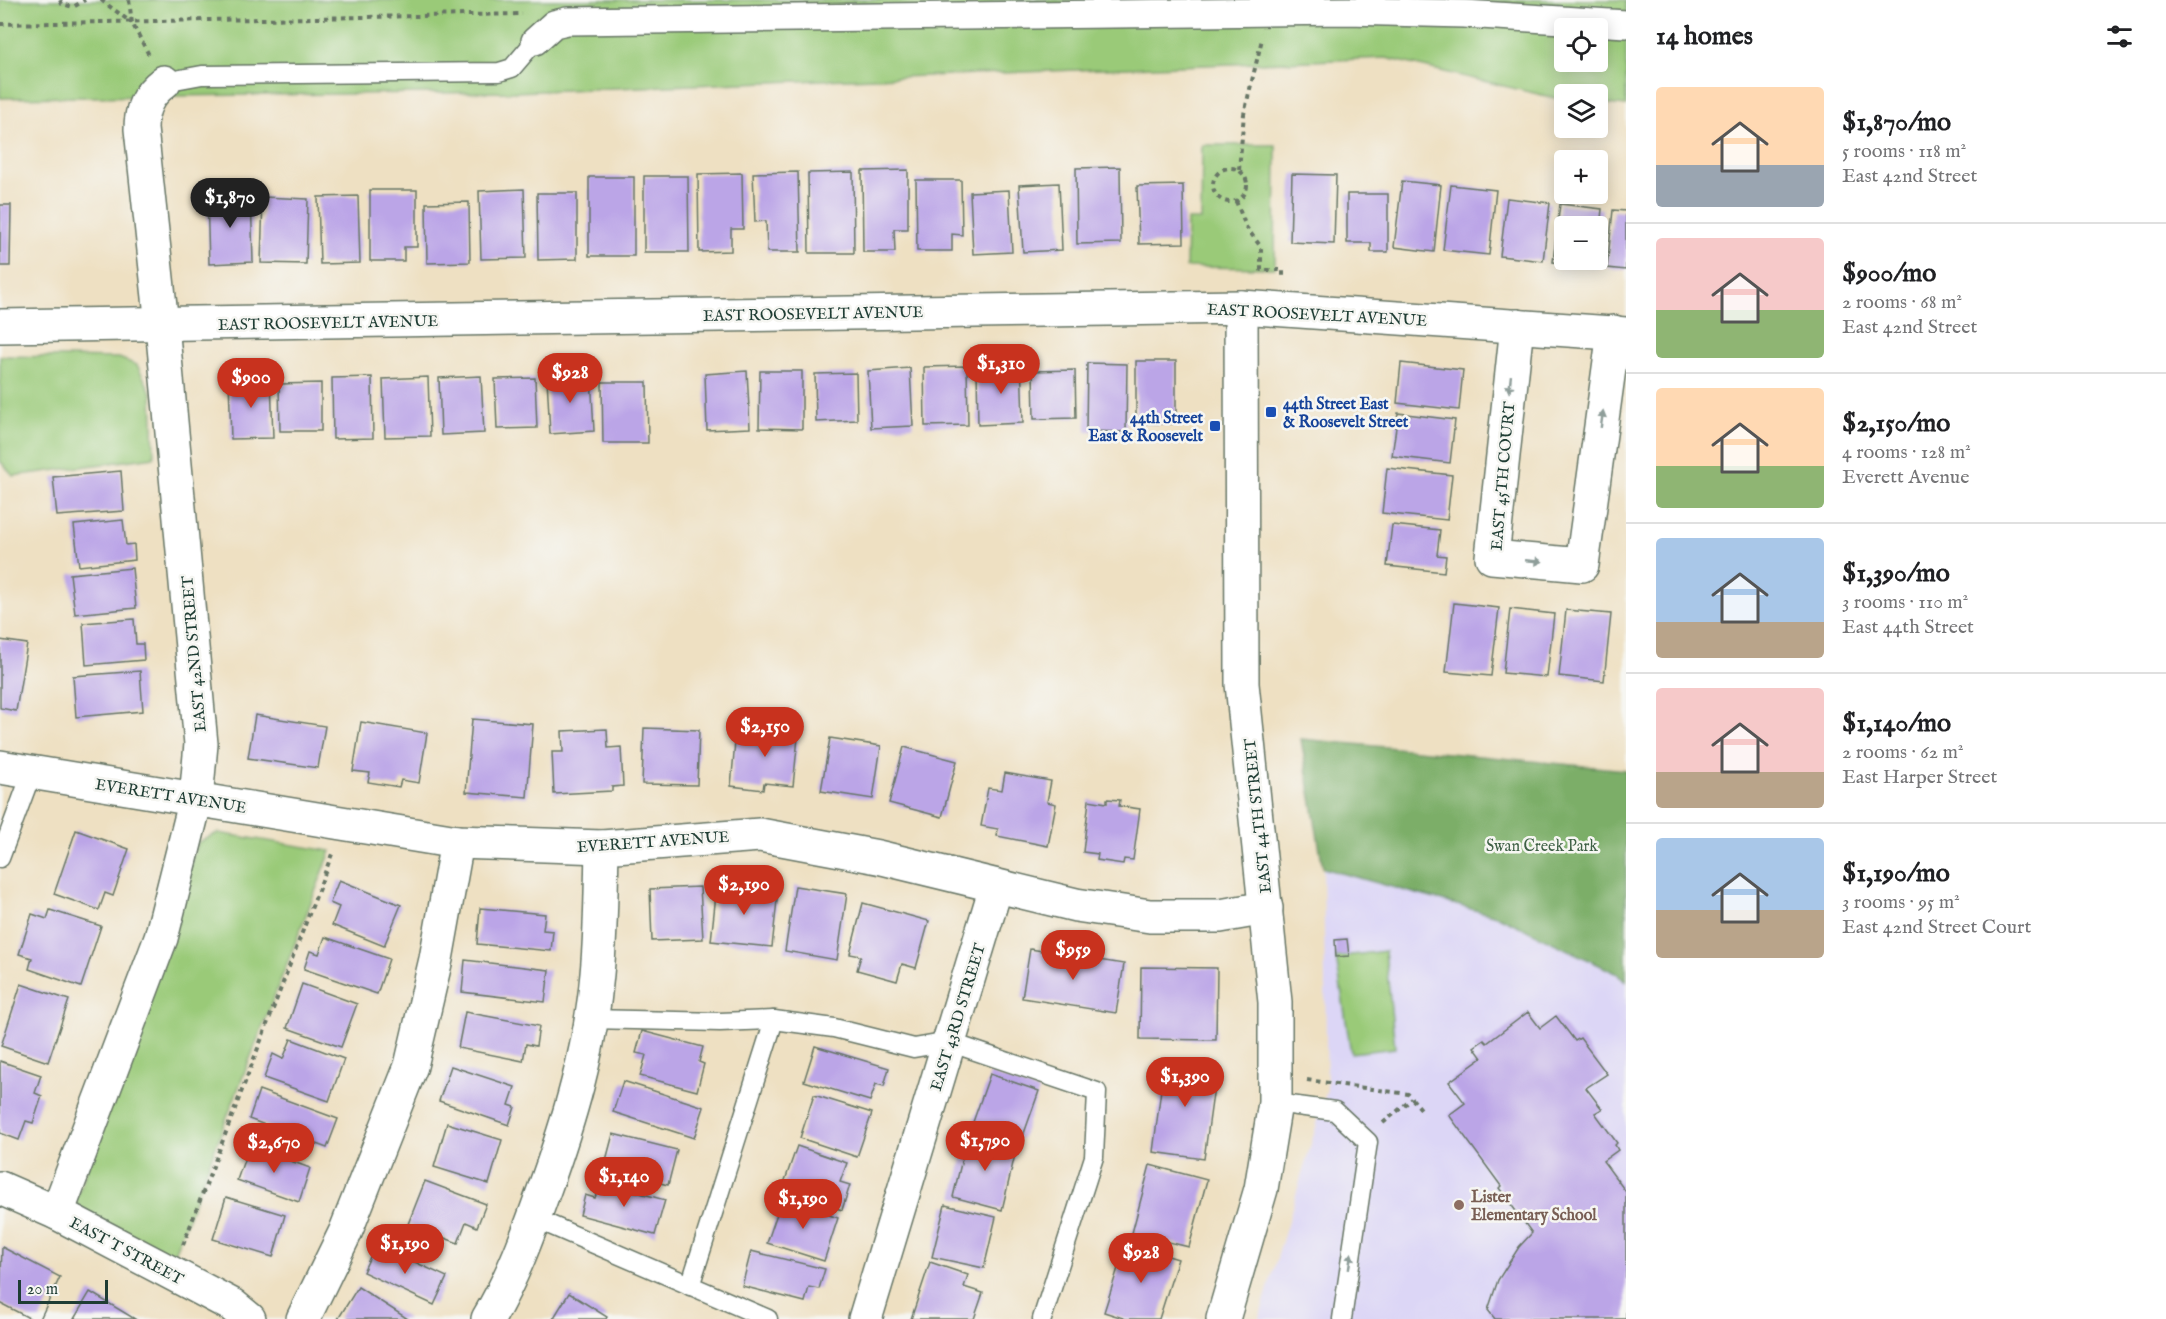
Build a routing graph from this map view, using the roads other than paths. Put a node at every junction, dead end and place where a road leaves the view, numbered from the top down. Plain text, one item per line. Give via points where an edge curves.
1 (1626, 24) edge
2 (535, 41) joint
3 (164, 82) joint
4 (1241, 307) junction
5 (162, 325) junction
6 (0, 326) edge
7 (1517, 326) junction
8 (1620, 333) edge
9 (0, 767) edge
10 (32, 772) junction
11 (196, 799) junction
12 (457, 842) junction
13 (602, 847) junction
14 (0, 858) edge
15 (996, 887) junction
16 (1266, 908) junction
17 (590, 1019) junction
18 (774, 1020) junction
19 (949, 1042) junction
20 (1275, 1103) junction
21 (0, 1188) edge
22 (57, 1213) junction
23 (534, 1218) junction
24 (690, 1286) junction
25 (249, 1319) edge
26 (303, 1319) edge
27 (488, 1319) edge
28 (768, 1319) edge
29 (865, 1319) edge
30 (1042, 1319) edge
31 (1223, 1319) edge
32 (1342, 1319) edge

1 - 2 street via 1464,14 1269,12 567,21 554,24
2 - 3 lane via 512,68 499,72 202,75
3 - 5 street, EAST 42ND STREET via 148,96 141,129
4 - 5 street, EAST ROOSEVELT AVENUE
4 - 7 street, EAST ROOSEVELT AVENUE
4 - 16 street, EAST 44TH STREET via 1242,684
5 - 6 street, EAST ROOSEVELT AVENUE
5 - 11 street, EAST 42ND STREET via 201,744
7 - 8 street, EAST ROOSEVELT AVENUE
7 -> 8 street, EAST 45TH COURT via 1492,557 1582,565
9 - 10 street, EVERETT AVENUE
10 - 11 street, EVERETT AVENUE
10 - 14 lane
11 - 12 street, EVERETT AVENUE
11 - 22 street, EAST 42ND STREET via 161,938
12 - 13 street, EVERETT AVENUE
12 - 26 street via 411,1066 345,1233
13 - 15 street, EVERETT AVENUE via 760,835 878,857
13 - 17 street via 597,976
15 - 16 street, EVERETT AVENUE via 1076,905 1150,915 1220,916
15 - 19 street, EAST 43RD STREET
16 - 20 street, EAST 44TH STREET via 1275,1002
17 - 18 lane
17 - 23 street via 560,1146
18 - 19 lane via 834,1028 914,1048
18 - 24 lane
19 - 29 street, EAST 43RD STREET
19 - 30 lane via 1097,1092 1094,1157
20 - 31 street, EAST 44TH STREET via 1261,1189
32 -> 20 lane via 1368,1142 1335,1111
21 - 22 street, EAST T STREET
22 - 25 street, EAST T STREET via 232,1305
23 - 24 lane
23 - 27 street
24 - 28 lane

